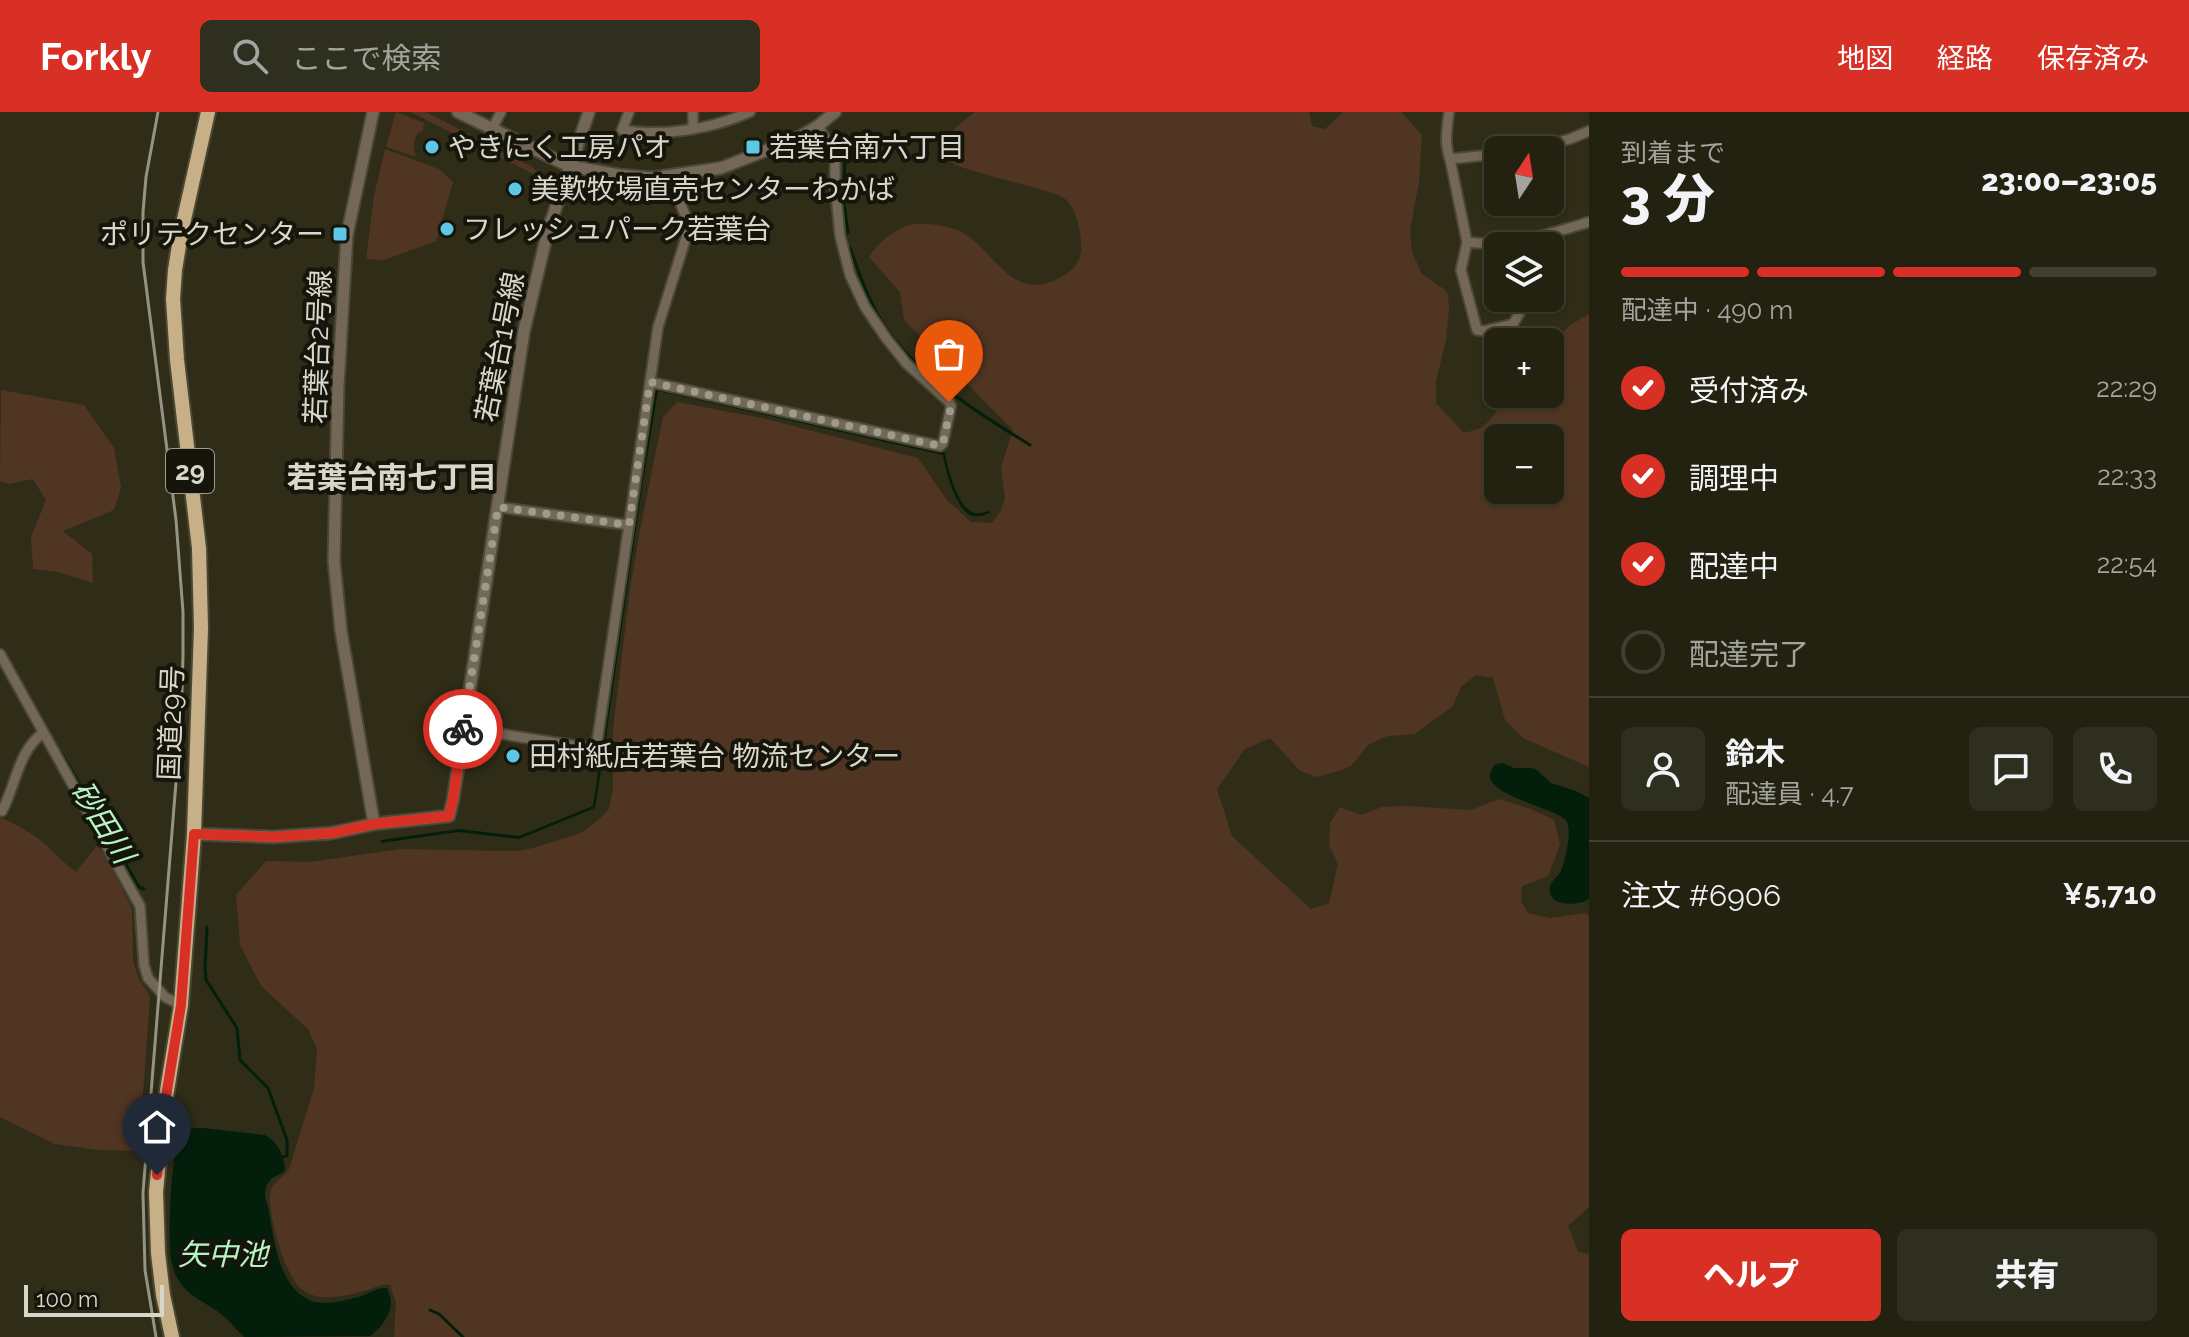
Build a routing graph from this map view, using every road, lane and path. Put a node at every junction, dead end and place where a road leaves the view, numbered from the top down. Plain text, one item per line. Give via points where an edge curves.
1 (208, 112) edge
2 (373, 112) edge
3 (458, 112) edge
4 (501, 112) edge
5 (589, 112) edge
6 (629, 112) edge
7 (693, 112) edge
8 (750, 112) edge
9 (835, 112) edge
10 (1449, 112) edge
11 (818, 126) junction
12 (693, 128) junction
13 (492, 129) junction
14 (1589, 131) edge
15 (1564, 141) edge
16 (1484, 155) edge
17 (1450, 159) junction
18 (569, 166) junction
19 (669, 176) junction
20 (1589, 222) edge
21 (1557, 232) edge
22 (1467, 242) junction
23 (1484, 244) edge
24 (1520, 312) edge
25 (650, 382) junction
26 (498, 507) junction
27 (629, 525) junction
28 (0, 654) edge
29 (463, 728) junction
30 (43, 733) junction
31 (0, 810) edge
32 (374, 824) junction
33 (194, 834) junction
34 (181, 1005) junction
35 (172, 1337) edge

1 - 33 highway, 国道29号 / 29 via 181,233 173,299 201,588
2 - 32 street, 若葉台2号線 via 347,235 334,561
3 - 13 street
4 - 13 street
5 - 18 street, 若葉台1号線
6 - 12 street via 622,130
7 - 12 street
8 - 12 street
9 - 11 street
10 - 17 street
11 - 19 street via 721,168
11 - 25 street via 835,154 840,236 850,275 886,338 949,402 943,443 933,446
13 - 18 street
14 - 15 street
16 - 17 street
17 - 22 street
18 - 19 street
18 - 26 street, 若葉台1号線 via 524,331
19 - 25 street via 689,228 658,327
20 - 21 street
22 - 23 street
22 - 24 street via 1461,270 1477,330 1513,324
25 - 27 street
26 - 27 street
26 - 29 street, 若葉台1号線
27 - 29 street via 596,749
28 - 30 street
29 - 32 street, 若葉台1号線 via 449,816
30 - 31 street via 26,752
30 - 34 street via 140,906 148,978
32 - 33 street, 若葉台1号線 via 273,837
33 - 34 highway, 国道29号 / 29
34 - 35 highway, 国道29号 / 29 via 164,1109 155,1221

